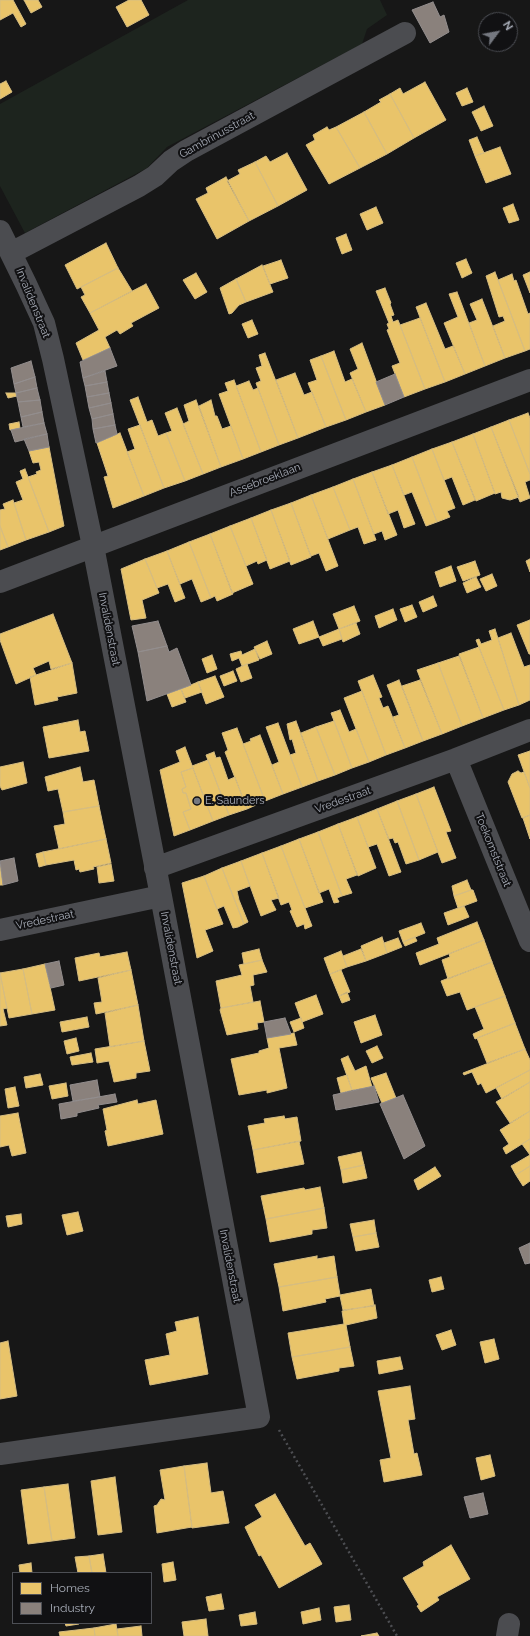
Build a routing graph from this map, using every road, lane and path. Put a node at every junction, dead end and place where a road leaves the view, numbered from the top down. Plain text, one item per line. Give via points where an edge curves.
1 (406, 32) dead end
2 (0, 232) edge
3 (12, 253) junction
4 (530, 380) edge
5 (93, 546) junction
6 (0, 582) edge
7 (530, 730) edge
8 (456, 759) junction
9 (155, 868) junction
10 (161, 896) junction
11 (0, 930) edge
12 (530, 941) edge
13 (259, 1417) junction
14 (0, 1454) edge
15 (397, 1636) edge

1 - 3 street, Gambrinusstraat via 186,150 140,186
2 - 3 street, Invalidenstraat
3 - 5 street, Invalidenstraat via 46,330
4 - 5 street, Assebroeklaan
5 - 6 street, Assebroeklaan
5 - 9 street, Invalidenstraat
7 - 8 street, Vredestraat
8 - 9 street, Vredestraat
8 - 12 street, Toekomststraat
9 - 10 street, Invalidenstraat
10 - 11 street, Vredestraat
10 - 13 street, Invalidenstraat
13 - 14 street
13 - 15 path via 280,1431

